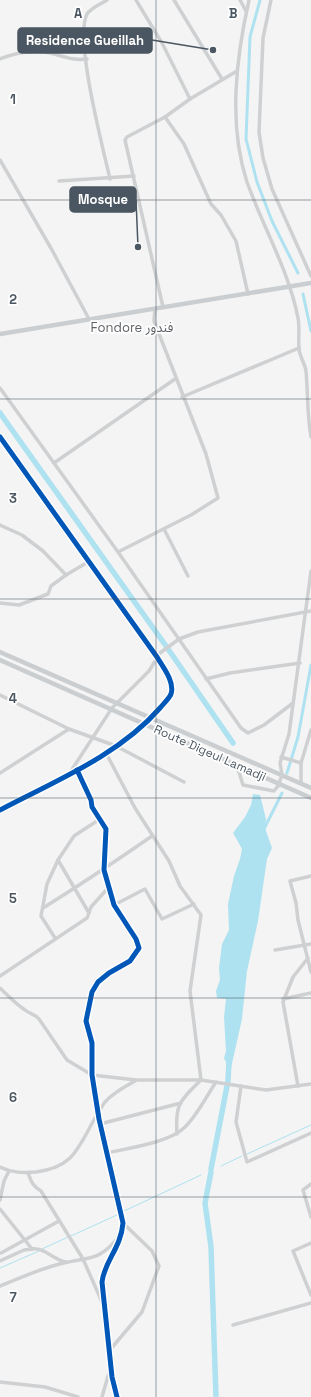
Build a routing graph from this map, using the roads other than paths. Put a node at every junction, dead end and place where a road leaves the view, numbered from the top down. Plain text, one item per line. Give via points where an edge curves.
1 (107, 0) edge
2 (136, 0) edge
3 (174, 0) edge
4 (240, 0) edge
5 (249, 0) edge
6 (272, 0) edge
7 (246, 12) junction
8 (0, 58) edge
9 (87, 59) junction
10 (238, 71) junction
11 (222, 79) junction
12 (190, 99) junction
13 (165, 117) junction
14 (0, 160) edge
15 (134, 176) junction
16 (110, 179) junction
17 (59, 181) dead end
18 (311, 276) edge
19 (311, 284) edge
20 (290, 287) junction
21 (248, 294) junction
22 (163, 307) junction
23 (154, 309) junction
24 (89, 319) junction
25 (0, 334) edge
26 (299, 348) junction
27 (175, 378) junction
28 (0, 388) edge
29 (182, 397) junction
30 (0, 437) edge
31 (311, 437) edge
32 (54, 463) junction
33 (0, 525) edge
34 (164, 529) junction
35 (118, 552) junction
36 (88, 562) junction
37 (311, 571) edge
38 (66, 575) junction
39 (188, 576) dead end
40 (0, 603) edge
41 (311, 611) edge
42 (305, 612) junction
43 (179, 639) junction
44 (0, 652) edge
45 (157, 657) junction
46 (0, 660) edge
47 (300, 663) junction
48 (206, 679) junction
49 (0, 695) edge
50 (293, 702) junction
51 (117, 703) junction
52 (112, 708) junction
53 (150, 718) junction
54 (145, 724) junction
55 (69, 729) junction
56 (311, 730) edge
57 (92, 738) junction
58 (116, 746) junction
59 (106, 753) junction
60 (281, 757) junction
61 (231, 763) junction
62 (301, 763) junction
63 (77, 770) junction
64 (0, 773) edge
65 (68, 775) junction
66 (301, 780) dead end
67 (184, 782) dead end
68 (311, 788) edge
69 (311, 798) edge
70 (0, 810) edge
71 (100, 819) junction
72 (152, 836) junction
73 (58, 860) junction
74 (104, 870) junction
75 (311, 876) edge
76 (108, 888) junction
77 (74, 889) junction
78 (194, 904) junction
79 (114, 905) junction
80 (43, 908) junction
81 (89, 913) junction
82 (56, 938) junction
83 (311, 944) edge
84 (305, 945) junction
85 (275, 950) dead end
86 (308, 958) junction
87 (311, 972) edge
88 (0, 976) edge
89 (0, 988) edge
90 (311, 993) edge
91 (283, 999) junction
92 (92, 1075) junction
93 (136, 1080) junction
94 (201, 1080) junction
95 (216, 1082) junction
96 (311, 1084) edge
97 (241, 1086) junction
98 (298, 1086) junction
99 (180, 1103) junction
100 (98, 1114) junction
101 (100, 1124) junction
102 (311, 1133) edge
103 (177, 1134) junction
104 (107, 1153) junction
105 (0, 1167) edge
106 (9, 1171) junction
107 (28, 1173) junction
108 (311, 1184) edge
109 (0, 1200) edge
110 (0, 1209) edge
111 (311, 1217) edge
112 (59, 1221) junction
113 (123, 1223) junction
114 (123, 1232) junction
115 (26, 1241) junction
116 (311, 1243) edge
117 (32, 1249) junction
118 (0, 1252) edge
119 (83, 1259) junction
120 (2, 1260) edge
121 (69, 1262) junction
122 (0, 1286) edge
123 (311, 1296) edge
124 (311, 1303) edge
125 (103, 1305) junction
126 (233, 1325) dead end
127 (109, 1351) junction
128 (111, 1366) junction
129 (0, 1382) edge
130 (78, 1397) edge
131 (102, 1397) edge
132 (117, 1397) edge

1 - 9 street via 86,16 83,37
2 - 12 street via 162,43
3 - 11 street
4 - 7 street
5 - 7 street
6 - 18 street via 263,38 259,132 272,189
7 - 10 street
8 - 9 street via 16,53 43,52 73,60
9 - 16 street via 88,80
10 - 11 street
10 - 20 street via 236,94 240,157 261,219
11 - 12 street
12 - 13 street
13 - 15 street via 126,138
13 - 21 street via 184,144 211,204 221,215 236,241
14 - 24 street
15 - 16 street
15 - 22 street
16 - 17 street
19 - 20 main road
20 - 21 main road
20 - 26 street via 298,319
21 - 22 main road
22 - 23 main road
23 - 24 main road
23 - 27 street via 154,321
24 - 25 main road
26 - 29 street
26 - 31 street via 306,370 307,411
27 - 29 street
27 - 32 street
28 - 32 street
29 - 34 street via 206,454 218,498
30 - 36 street
32 - 35 street
33 - 38 street via 22,535 43,551
34 - 35 street
34 - 39 street
35 - 43 street
36 - 38 street
36 - 45 street
37 - 42 street
38 - 40 street via 53,584 46,595 19,604
41 - 42 street
42 - 43 street via 198,632
42 - 47 street
43 - 45 street
43 - 48 street
44 - 51 main road, Route Digeul Lamadji
45 - 51 street via 149,671
45 - 53 street via 171,683 171,694
46 - 52 main road, Route Digeul Lamadji
47 - 48 street
47 - 50 street
48 - 50 street via 241,728 248,733 258,730
49 - 55 street
50 - 60 street via 289,734
51 - 52 street
51 - 53 main road, Route Digeul Lamadji
52 - 54 main road, Route Digeul Lamadji
52 - 57 street
53 - 54 street
53 - 68 main road, Route Digeul Lamadji
54 - 58 street
54 - 61 main road, Route Digeul Lamadji
55 - 57 street
55 - 64 street
56 - 62 street
57 - 58 street
57 - 65 street
58 - 59 street
58 - 67 street
59 - 63 street
59 - 72 street
60 - 61 street, bridge via 282,775 274,791 243,785 239,772
60 - 62 street
61 - 69 main road, Route Digeul Lamadji
62 - 66 street
63 - 65 street
63 - 71 street via 92,807
65 - 70 street
71 - 73 street via 74,836
71 - 74 street via 106,829
72 - 74 street
72 - 78 street via 169,861 180,886
73 - 77 street
73 - 80 street via 47,884
74 - 76 street
74 - 77 street
75 - 84 street via 290,881
76 - 79 street
76 - 81 street via 91,907
77 - 80 street
77 - 81 street
78 - 79 street via 162,919 145,889
78 - 94 street via 202,919 190,991
79 - 92 street via 139,948 130,961 108,973 92,992 86,1021 92,1043
80 - 82 street via 41,916
81 - 82 street via 87,918
82 - 88 street
83 - 84 street
84 - 85 street
84 - 86 street
86 - 87 street
86 - 91 street via 293,976
89 - 92 street via 20,1007 39,1018 70,1063
90 - 91 street
91 - 98 street
92 - 93 street
92 - 100 street
93 - 94 street
93 - 100 street via 112,1096
94 - 95 street
94 - 99 street
95 - 97 street
95 - 103 street via 187,1125
96 - 98 street
97 - 98 street via 266,1090
97 - 102 street via 236,1125 247,1162
99 - 101 street
99 - 103 street via 176,1114
100 - 101 street
100 - 107 street via 68,1162
101 - 104 street
103 - 104 street
104 - 113 street
105 - 106 street
106 - 107 street
106 - 109 street
107 - 112 street via 35,1188 41,1190
108 - 111 street via 303,1190
110 - 115 street
112 - 115 street
112 - 119 street
113 - 114 street
113 - 127 street via 152,1251 159,1266 142,1312
114 - 119 street via 110,1248
114 - 125 street via 102,1276
115 - 117 street
115 - 118 street
116 - 123 street via 293,1251
117 - 120 street
117 - 121 street via 36,1248 61,1261
118 - 120 street
119 - 121 street
119 - 125 street
121 - 122 street
124 - 126 street
125 - 127 street
127 - 128 street
128 - 131 street
128 - 132 street
129 - 130 street via 45,1387

